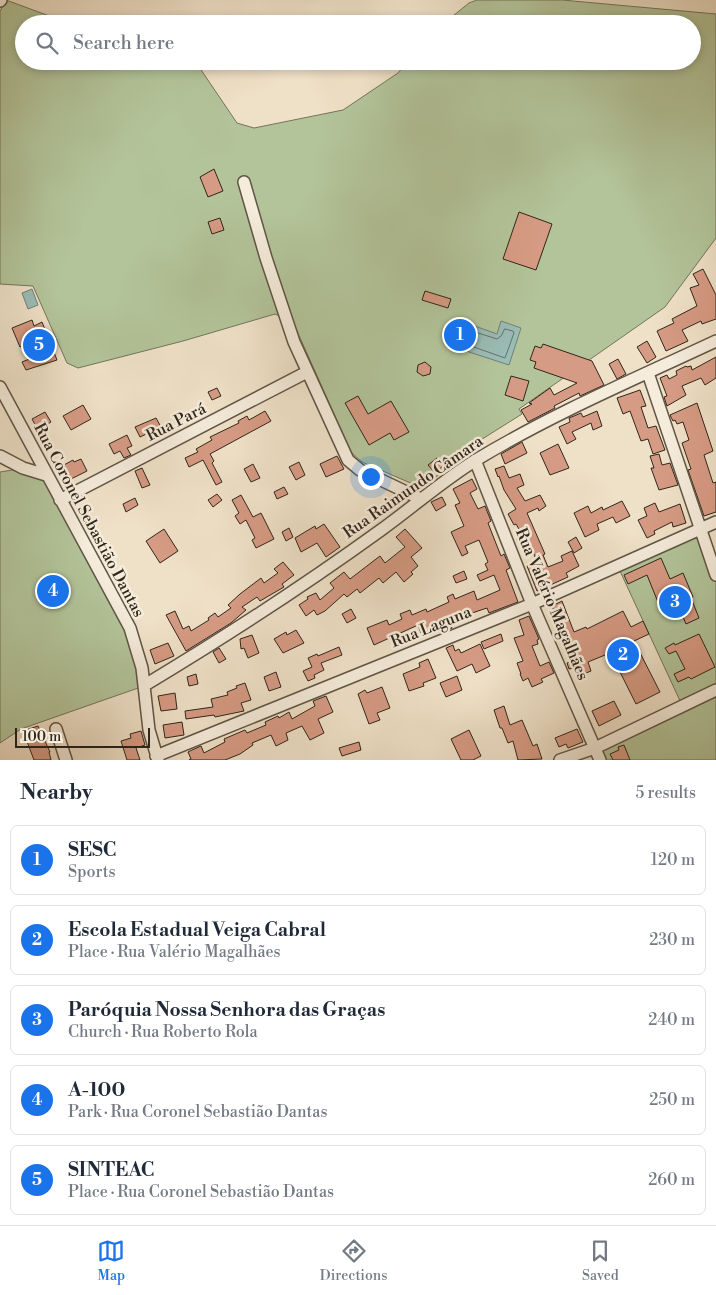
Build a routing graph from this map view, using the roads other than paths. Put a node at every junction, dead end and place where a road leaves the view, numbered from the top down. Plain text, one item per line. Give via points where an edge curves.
1 (244, 182) dead end
2 (716, 341) edge
3 (306, 372) junction
4 (648, 373) junction
5 (0, 387) edge
6 (0, 456) edge
7 (476, 460) junction
8 (46, 475) junction
9 (420, 498) junction
10 (60, 500) junction
11 (716, 522) edge
12 (700, 528) junction
13 (716, 576) edge
14 (532, 604) junction
15 (145, 686) junction
16 (716, 690) edge
17 (56, 728) dead end
18 (595, 748) junction
19 (157, 758) edge
20 (66, 760) edge
21 (560, 760) edge
22 (600, 760) edge

1 - 3 street via 279,298
2 - 4 street, Rua Raimundo Câmara
3 - 9 street via 351,464
3 - 10 street, Rua Pará
4 - 7 street, Rua Raimundo Câmara via 533,427
4 - 12 street
5 - 8 street, Rua Coronel Sebastião Dantas
6 - 8 street
7 - 9 street, Rua Raimundo Câmara
7 - 14 street, Rua Valério Magalhães
8 - 10 street, Rua Coronel Sebastião Dantas
9 - 15 street, Rua Raimundo Câmara via 382,529 246,623
10 - 15 street, Rua Coronel Sebastião Dantas via 125,618
11 - 12 street, Rua Laguna
12 - 13 street
12 - 14 street, Rua Laguna
14 - 18 street, Rua Valério Magalhães
14 - 19 street, Rua Laguna
15 - 19 street, Rua Coronel Sebastião Dantas via 149,730
16 - 18 street
17 - 20 street
18 - 21 street
18 - 22 street, Rua Valério Magalhães

